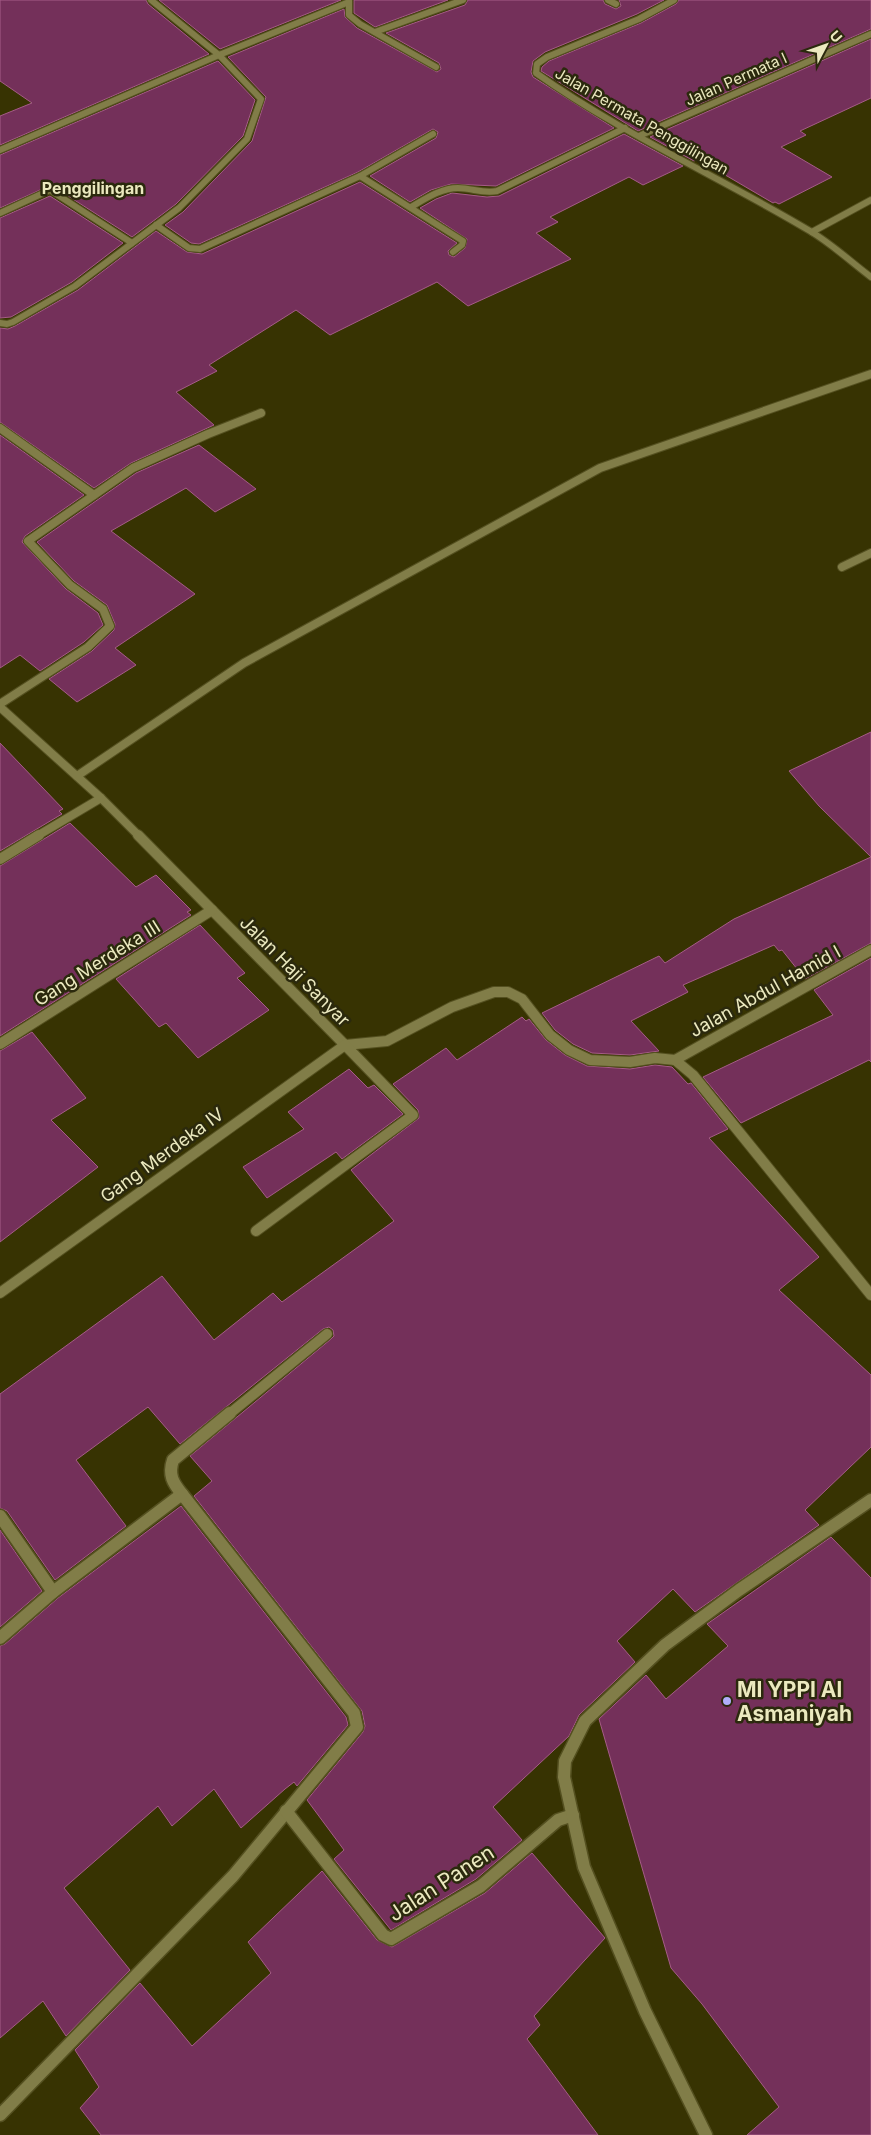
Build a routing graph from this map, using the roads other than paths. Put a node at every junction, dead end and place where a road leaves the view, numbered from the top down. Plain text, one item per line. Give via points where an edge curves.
1 (151, 0) edge
2 (463, 0) edge
3 (608, 0) edge
4 (674, 0) edge
5 (349, 1) edge
6 (616, 4) dead end
7 (375, 32) junction
8 (871, 34) edge
9 (219, 55) junction
10 (436, 67) dead end
11 (625, 128) junction
12 (433, 134) dead end
13 (639, 136) junction
14 (0, 150) edge
15 (360, 176) junction
16 (871, 200) edge
17 (411, 207) junction
18 (0, 213) edge
19 (156, 225) junction
20 (812, 232) junction
21 (132, 243) junction
22 (453, 252) dead end
23 (871, 278) edge
24 (0, 322) edge
25 (871, 374) edge
26 (261, 413) dead end
27 (0, 428) edge
28 (94, 495) junction
29 (871, 552) edge
30 (842, 567) dead end
31 (0, 705) edge
32 (77, 776) junction
33 (101, 798) junction
34 (0, 859) edge
35 (212, 910) junction
36 (871, 950) edge
37 (0, 1044) edge
38 (345, 1045) junction
39 (675, 1060) junction
40 (256, 1231) dead end
41 (0, 1293) edge
42 (871, 1295) edge
43 (327, 1334) dead end
44 (182, 1494) junction
45 (871, 1500) edge
46 (0, 1516) edge
47 (53, 1592) junction
48 (0, 1638) edge
49 (286, 1811) junction
50 (574, 1815) junction
51 (0, 2115) edge
52 (706, 2135) edge

1 - 9 street
2 - 7 street
3 - 6 street
4 - 11 street, Jalan Permata Penggilingan via 537,64 536,73
5 - 7 street via 349,15
5 - 9 street
7 - 10 street
8 - 13 street, Jalan Permata I
9 - 14 street
9 - 19 street via 261,99 247,139 179,208
11 - 13 street, Jalan Permata Penggilingan
11 - 17 street via 497,191 486,193 451,188
12 - 15 street
13 - 20 street, Jalan Permata Penggilingan
15 - 17 street
15 - 19 street via 200,249 189,248
16 - 20 street
17 - 22 street via 463,241 462,246
18 - 21 street via 50,190
19 - 21 street
20 - 23 street, Jalan Permata Penggilingan
21 - 24 street via 75,286 12,322
25 - 32 street via 600,468 244,664
26 - 28 street via 133,468
27 - 28 street
28 - 31 street via 28,542 70,585 103,609 110,626 88,647
29 - 30 street
31 - 32 street, Jalan Haji Sanyar
32 - 33 street, Jalan Haji Sanyar
33 - 34 street
33 - 35 street, Jalan Haji Sanyar
35 - 37 street, Gang Merdeka III
35 - 38 street, Jalan Haji Sanyar
36 - 39 street, Jalan Abdul Hamid I
38 - 39 street, Jalan Haji Sanyar via 388,1041 452,1007 494,992 508,992 522,999 550,1036 590,1060
38 - 40 street via 413,1115
38 - 41 street, Gang Merdeka IV
39 - 42 street via 693,1075
43 - 44 street via 173,1460 168,1469 169,1478
44 - 47 street
44 - 49 street via 357,1720 357,1727
45 - 50 street via 738,1590 665,1645 585,1721 565,1761 564,1777
46 - 47 street
47 - 48 street
49 - 50 street, Jalan Panen via 383,1935 391,1939 481,1886 558,1820
49 - 51 street via 233,1876
50 - 52 street via 584,1867 645,2011

